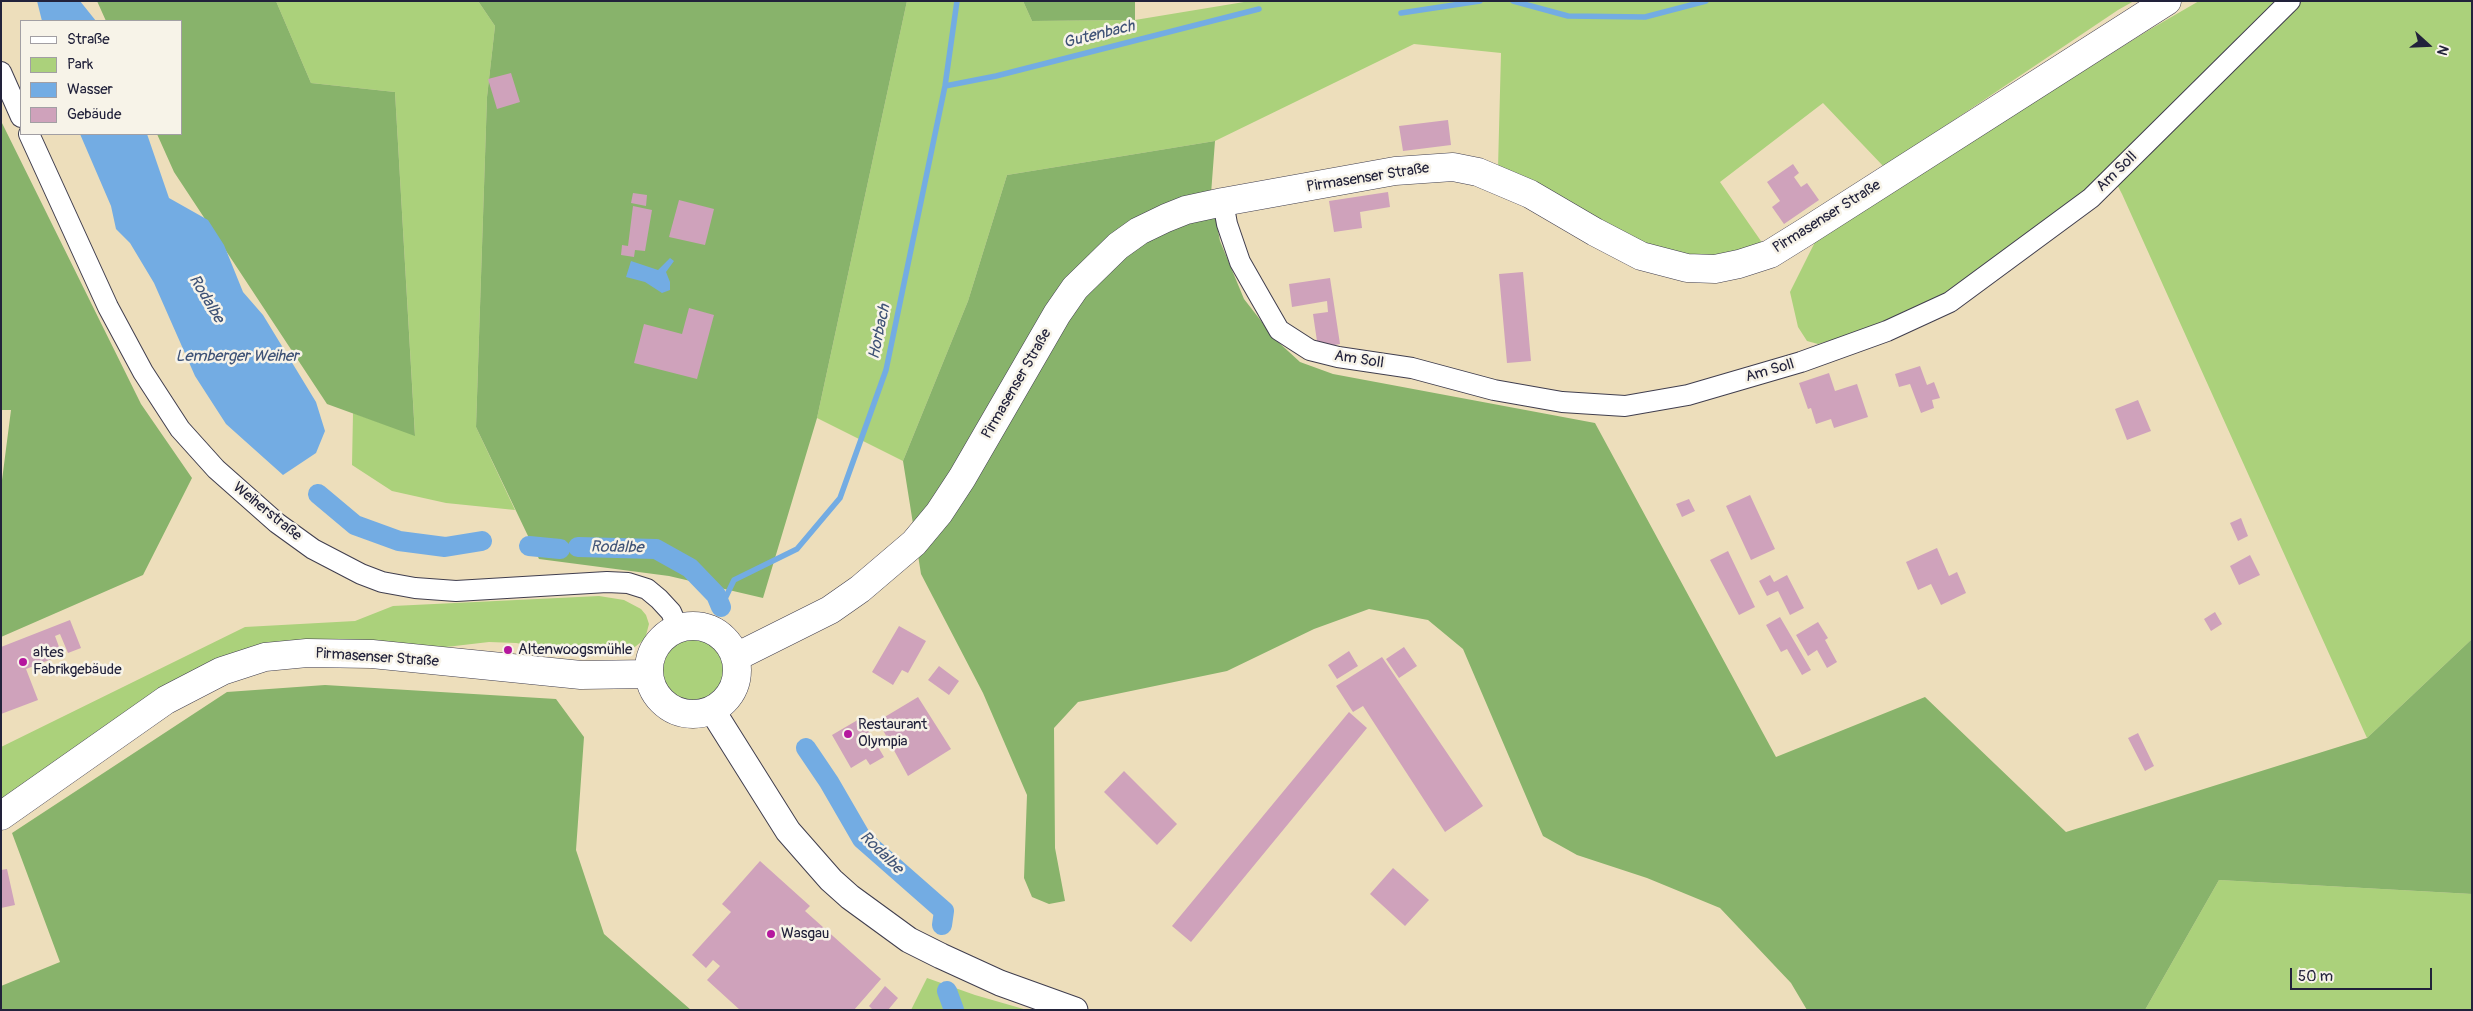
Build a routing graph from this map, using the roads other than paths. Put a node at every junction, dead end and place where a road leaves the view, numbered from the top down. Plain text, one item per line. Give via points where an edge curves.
1 (2167, 1) edge
2 (2290, 1) edge
3 (1, 72) edge
4 (20, 115) edge
5 (29, 135) edge
6 (1223, 202) junction
7 (678, 628) junction
8 (736, 657) junction
9 (649, 674) junction
10 (712, 710) junction
11 (1, 816) edge
12 (1075, 1010) edge

1 - 6 main road, Pirmasenser Straße via 1770,254 1739,264 1715,269 1688,268 1641,256 1530,194 1478,172 1453,167 1395,171
2 - 6 street, Am Soll via 2091,198 1950,302 1886,331 1801,362 1688,395 1625,406 1562,402 1494,390 1412,368 1310,350 1279,330 1240,262
3 - 4 street
5 - 7 street, Weiherstraße via 73,234 142,372 180,429 216,469 277,523 313,549 361,574 415,588 456,591 628,583 646,589 659,599
6 - 8 main road, Pirmasenser Straße via 1186,210 1139,231 1096,266 1057,314 962,478 914,543 830,610
7 - 8 main road via 692,626 713,631 729,644
7 - 9 main road via 653,651
8 - 10 main road via 736,682 722,704
9 - 10 main road via 657,697 666,705 688,714
9 - 11 main road, Pirmasenser Straße via 581,675 372,654 307,653 265,657 222,670 166,700
10 - 12 street via 788,831 850,897 910,940 941,956 1000,983

